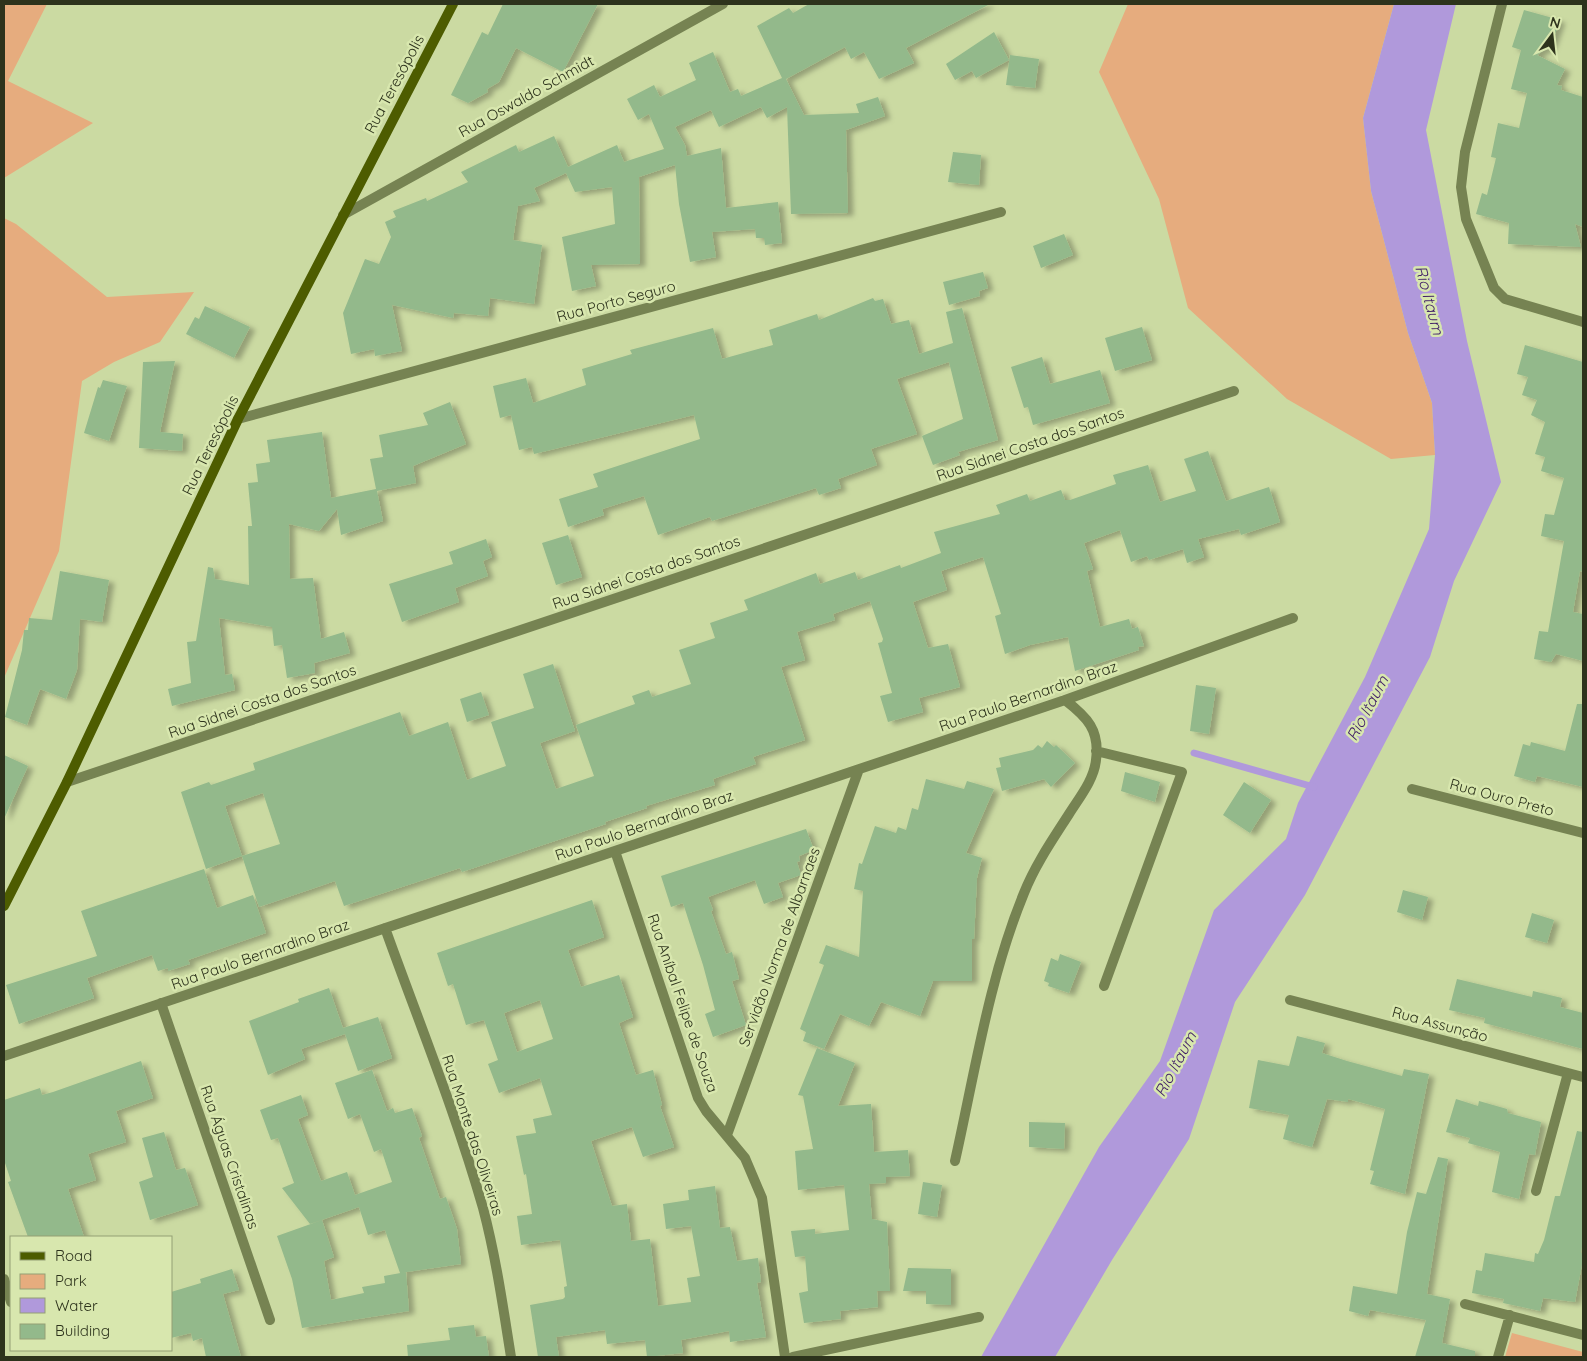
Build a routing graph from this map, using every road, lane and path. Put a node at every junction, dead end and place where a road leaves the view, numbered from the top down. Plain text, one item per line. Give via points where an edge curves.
1 (454, 4) edge
2 (723, 4) edge
3 (1502, 4) edge
4 (1001, 212) dead end
5 (343, 215) junction
6 (1583, 322) edge
7 (1234, 391) dead end
8 (238, 419) junction
9 (1293, 618) dead end
10 (1065, 700) junction
11 (1096, 751) junction
12 (859, 769) junction
13 (67, 782) junction
14 (1412, 789) dead end
15 (1583, 833) edge
16 (615, 851) junction
17 (4, 906) edge
18 (385, 928) junction
19 (1104, 986) dead end
20 (1290, 1000) dead end
21 (161, 1003) junction
22 (4, 1056) edge
23 (1568, 1073) junction
24 (1583, 1077) edge
25 (727, 1135) junction
26 (955, 1161) dead end
27 (1536, 1191) dead end
28 (4, 1279) edge
29 (10, 1299) edge
30 (1465, 1304) dead end
31 (1510, 1316) junction
32 (979, 1317) dead end
33 (270, 1320) dead end
34 (1583, 1335) edge
35 (511, 1357) edge
36 (785, 1357) edge
37 (793, 1357) edge
38 (1498, 1357) edge

1 - 5 street, Rua Teresópolis
2 - 5 street, Rua Oswaldo Schmidt
3 - 6 street via 1465,152 1461,187 1466,219 1494,288 1505,299
4 - 8 street, Rua Porto Seguro
5 - 8 street, Rua Teresópolis
7 - 13 street, Rua Sidnei Costa dos Santos
8 - 13 street, Rua Teresópolis
9 - 10 street, Rua Paulo Bernardino Braz
10 - 11 street via 1085,716 1096,736
10 - 12 street, Rua Paulo Bernardino Braz
11 - 19 street via 1182,772
11 - 26 street via 1087,786 1036,868 1006,943
12 - 16 street, Rua Paulo Bernardino Braz
12 - 25 street, Servidão Norma de Albarnaes
13 - 17 street, Rua Teresópolis
14 - 15 street, Rua Ouro Preto
16 - 18 street, Rua Paulo Bernardino Braz
16 - 25 street, Rua Aníbal Felipe de Souza via 698,1098
18 - 21 street, Rua Paulo Bernardino Braz
18 - 35 street, Rua Monte das Oliveiras via 463,1144 483,1209 498,1274
20 - 23 street, Rua Assunção
21 - 22 street, Rua Paulo Bernardino Braz
21 - 33 street, Rua Águas Cristalinas
23 - 24 street, Rua Assunção
23 - 27 street
25 - 36 street, Rua Aníbal Felipe de Souza via 745,1158 762,1198
28 - 29 street
30 - 31 street
31 - 34 street
31 - 38 street
32 - 37 street

